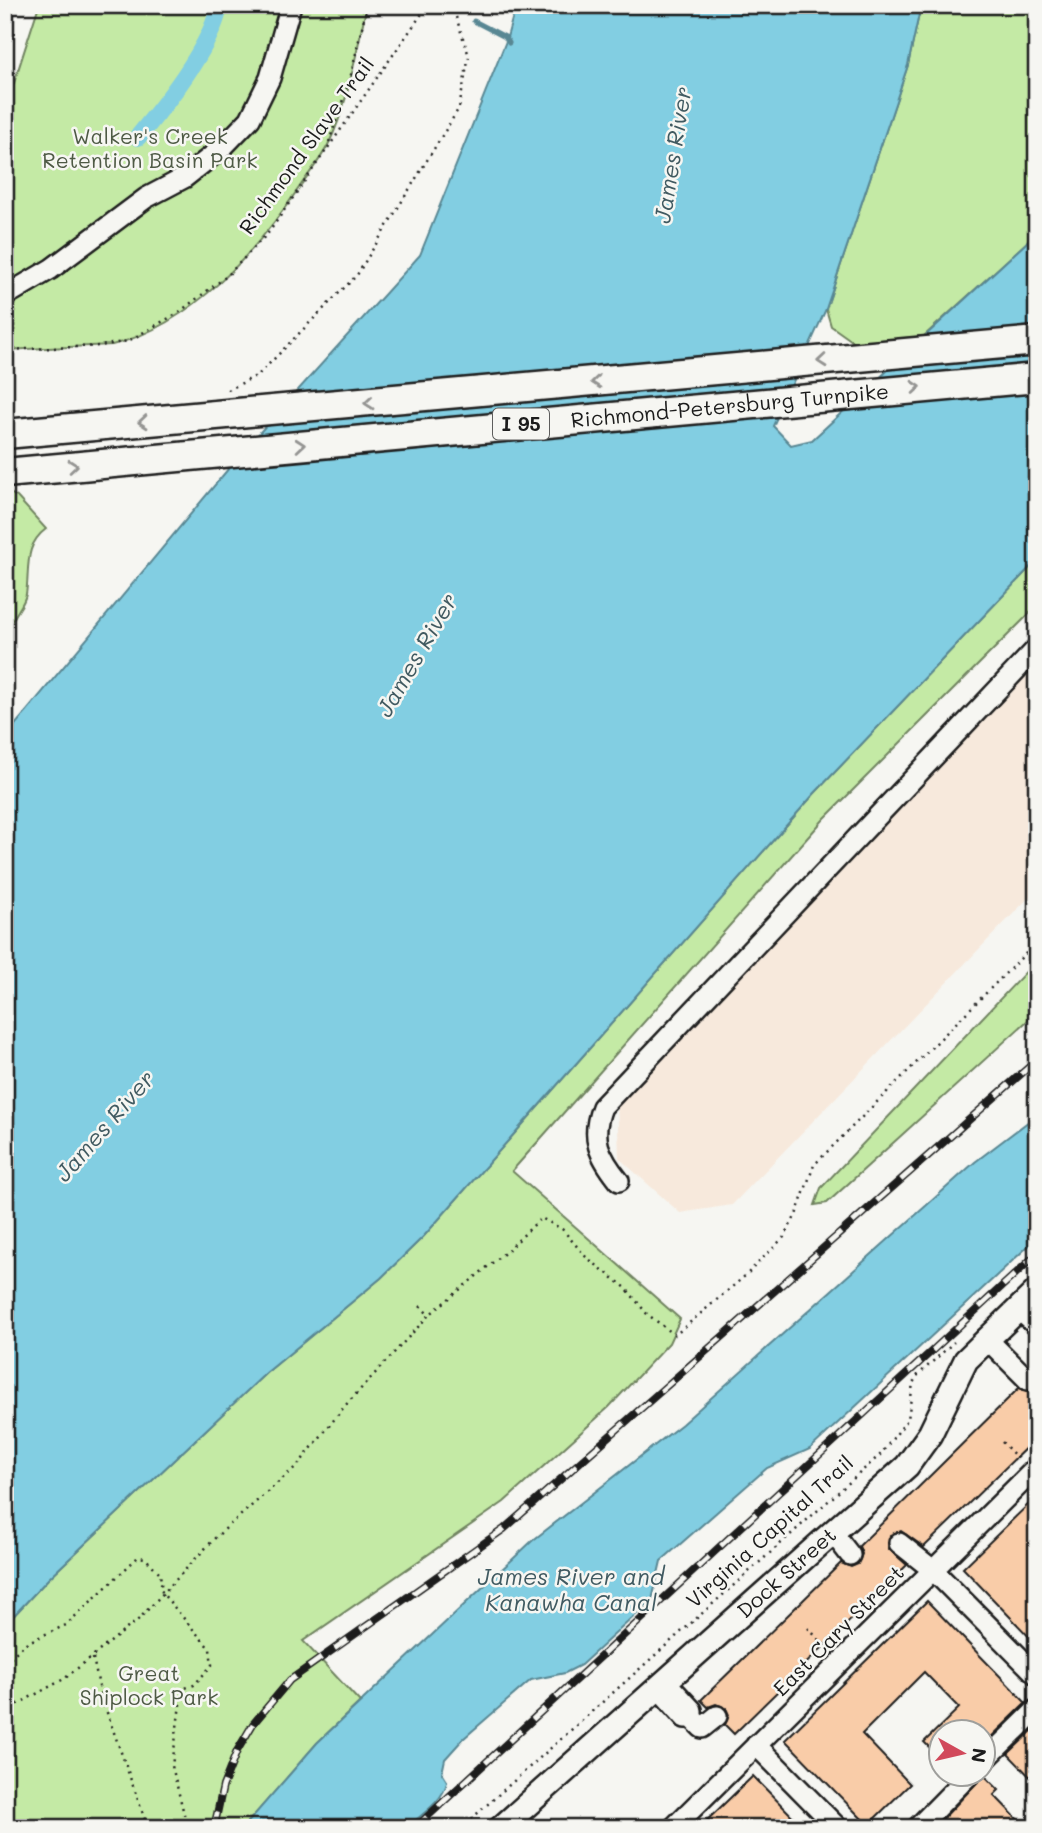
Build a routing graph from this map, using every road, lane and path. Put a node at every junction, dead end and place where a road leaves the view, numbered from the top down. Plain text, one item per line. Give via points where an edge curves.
1 (291, 5) edge
2 (367, 5) edge
3 (428, 5) edge
4 (452, 5) edge
5 (328, 145) junction
6 (5, 296) edge
7 (1037, 341) edge
8 (5, 350) edge
9 (1037, 378) edge
10 (223, 393) dead end
11 (5, 434) edge
12 (5, 473) edge
13 (1037, 648) edge
14 (1037, 942) edge
15 (619, 1181) dead end
16 (1037, 1291) edge
17 (420, 1306) dead end
18 (1018, 1308) junction
19 (429, 1315) junction
20 (1037, 1326) edge
21 (986, 1338) junction
22 (956, 1340) dead end
23 (1028, 1380) dead end
24 (1002, 1442) dead end
25 (1016, 1457) dead end
26 (1037, 1467) edge
27 (833, 1534) junction
28 (904, 1538) dead end
29 (850, 1555) dead end
30 (933, 1570) junction
31 (162, 1593) junction
32 (808, 1629) dead end
33 (824, 1645) dead end
34 (93, 1658) junction
35 (5, 1662) edge
36 (1037, 1675) edge
37 (662, 1685) junction
38 (1037, 1709) edge
39 (5, 1712) edge
40 (717, 1716) dead end
41 (757, 1745) junction
42 (996, 1749) edge
43 (957, 1787) edge
44 (467, 1823) junction
45 (148, 1828) edge
46 (183, 1828) edge
47 (461, 1828) edge
48 (472, 1828) edge
49 (501, 1828) edge
50 (673, 1828) edge
51 (838, 1828) edge
52 (917, 1828) edge

1 - 6 street via 270,78 250,119 222,148 51,269
2 - 5 path
3 - 5 path, Richmond Slave Trail
4 - 10 path via 469,56 459,108 357,275 258,375
5 - 8 path, Richmond Slave Trail via 269,232 228,275 178,313 144,334 112,345
7 -> 11 highway, Richmond-Petersburg Turnpike / I 95, bridge
12 -> 9 highway, Richmond-Petersburg Turnpike / I 95, bridge
13 - 15 street via 602,1107 595,1140 601,1159
14 - 19 path via 814,1165 784,1237 675,1335 586,1257 562,1229 541,1218
16 - 18 main road, Dock Street
17 - 19 path
18 - 20 street
18 - 21 main road, Dock Street
19 - 31 path via 344,1406 299,1464 216,1537
21 - 23 street
21 - 27 main road, Dock Street via 958,1373 921,1449
22 - 44 path, Virginia Capital Trail via 918,1375 908,1419 880,1455
24 - 25 path
26 - 30 street, East Cary Street
27 - 29 street
27 - 37 main road, Dock Street
28 - 30 street
30 - 36 street
30 - 41 street, East Cary Street
31 - 34 path
31 - 35 path via 160,1573 138,1557 66,1625 26,1643
31 - 46 path via 210,1649 212,1665 194,1685 182,1689 172,1766 185,1818
32 - 33 path
34 - 39 path
34 - 45 path via 101,1696
37 - 40 street via 692,1710 692,1718 702,1728
37 - 49 main road, Dock Street
38 - 42 street
41 - 50 street, East Cary Street
41 - 51 street
43 - 52 street
44 - 47 path, Virginia Capital Trail
44 - 48 path

